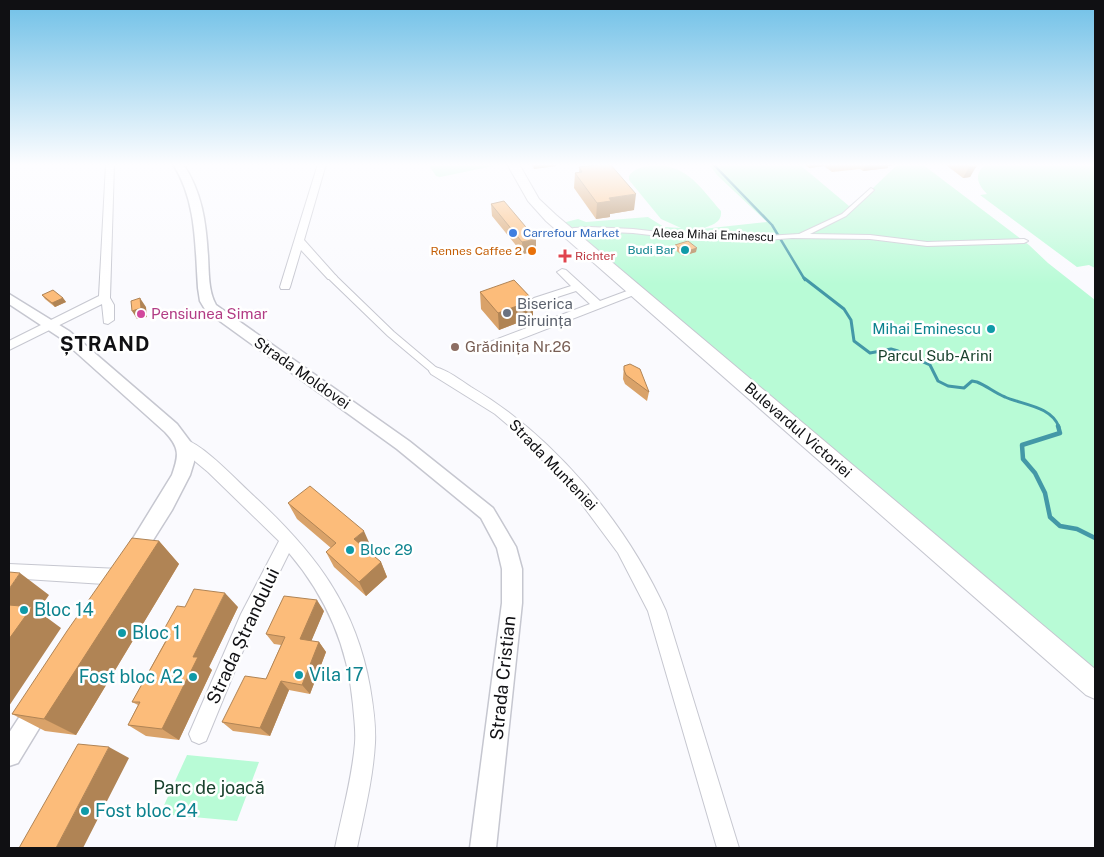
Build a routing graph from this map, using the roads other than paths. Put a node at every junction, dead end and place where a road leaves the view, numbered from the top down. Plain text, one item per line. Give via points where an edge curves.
1 (108, 204) edge
2 (196, 204) edge
3 (311, 204) edge
4 (537, 204) edge
5 (856, 204) edge
6 (574, 230) dead end
7 (795, 236) junction
8 (1024, 240) dead end
9 (300, 242) junction
10 (562, 272) dead end
11 (332, 277) joint
12 (285, 287) dead end
13 (578, 287) junction
14 (635, 290) junction
15 (9, 298) edge
16 (104, 298) junction
17 (538, 300) dead end
18 (598, 305) junction
19 (108, 320) dead end
20 (52, 325) junction
21 (9, 346) edge
22 (491, 346) dead end
23 (435, 371) joint
24 (185, 452) junction
25 (487, 512) joint
26 (288, 539) junction
27 (9, 571) edge
28 (115, 585) joint
29 (52, 685) edge
30 (1095, 686) edge
31 (199, 734) dead end
32 (9, 754) edge
33 (346, 848) edge
34 (483, 848) edge
35 (728, 848) edge

1 - 16 street
2 - 25 street, Strada Moldovei via 204,288 211,308 404,444
3 - 9 street
4 - 14 main road, Bulevardul Victoriei
5 - 7 street, Aleea Mihai Eminescu via 844,215
6 - 7 street, Aleea Mihai Eminescu via 590,228 676,236
7 - 8 street via 870,237 927,244
9 - 11 street, Strada Munteniei
9 - 12 street
10 - 13 street
11 - 23 street, Strada Munteniei
13 - 17 street
13 - 18 street
14 - 18 street
14 - 30 main road, Bulevardul Victoriei
15 - 20 street
16 - 19 street via 108,306
16 - 20 street
18 - 22 street
20 - 21 street
20 - 24 street via 171,428
23 - 35 street, Strada Munteniei via 520,427 573,481 632,558 657,611
24 - 26 street via 223,478
24 - 28 street via 177,483
25 - 34 street, Strada Cristian via 506,547 513,584
26 - 31 street, Strada Ștrandului via 247,620
26 - 33 street via 332,600 354,652 359,676 365,743
27 - 28 street
29 - 32 street

